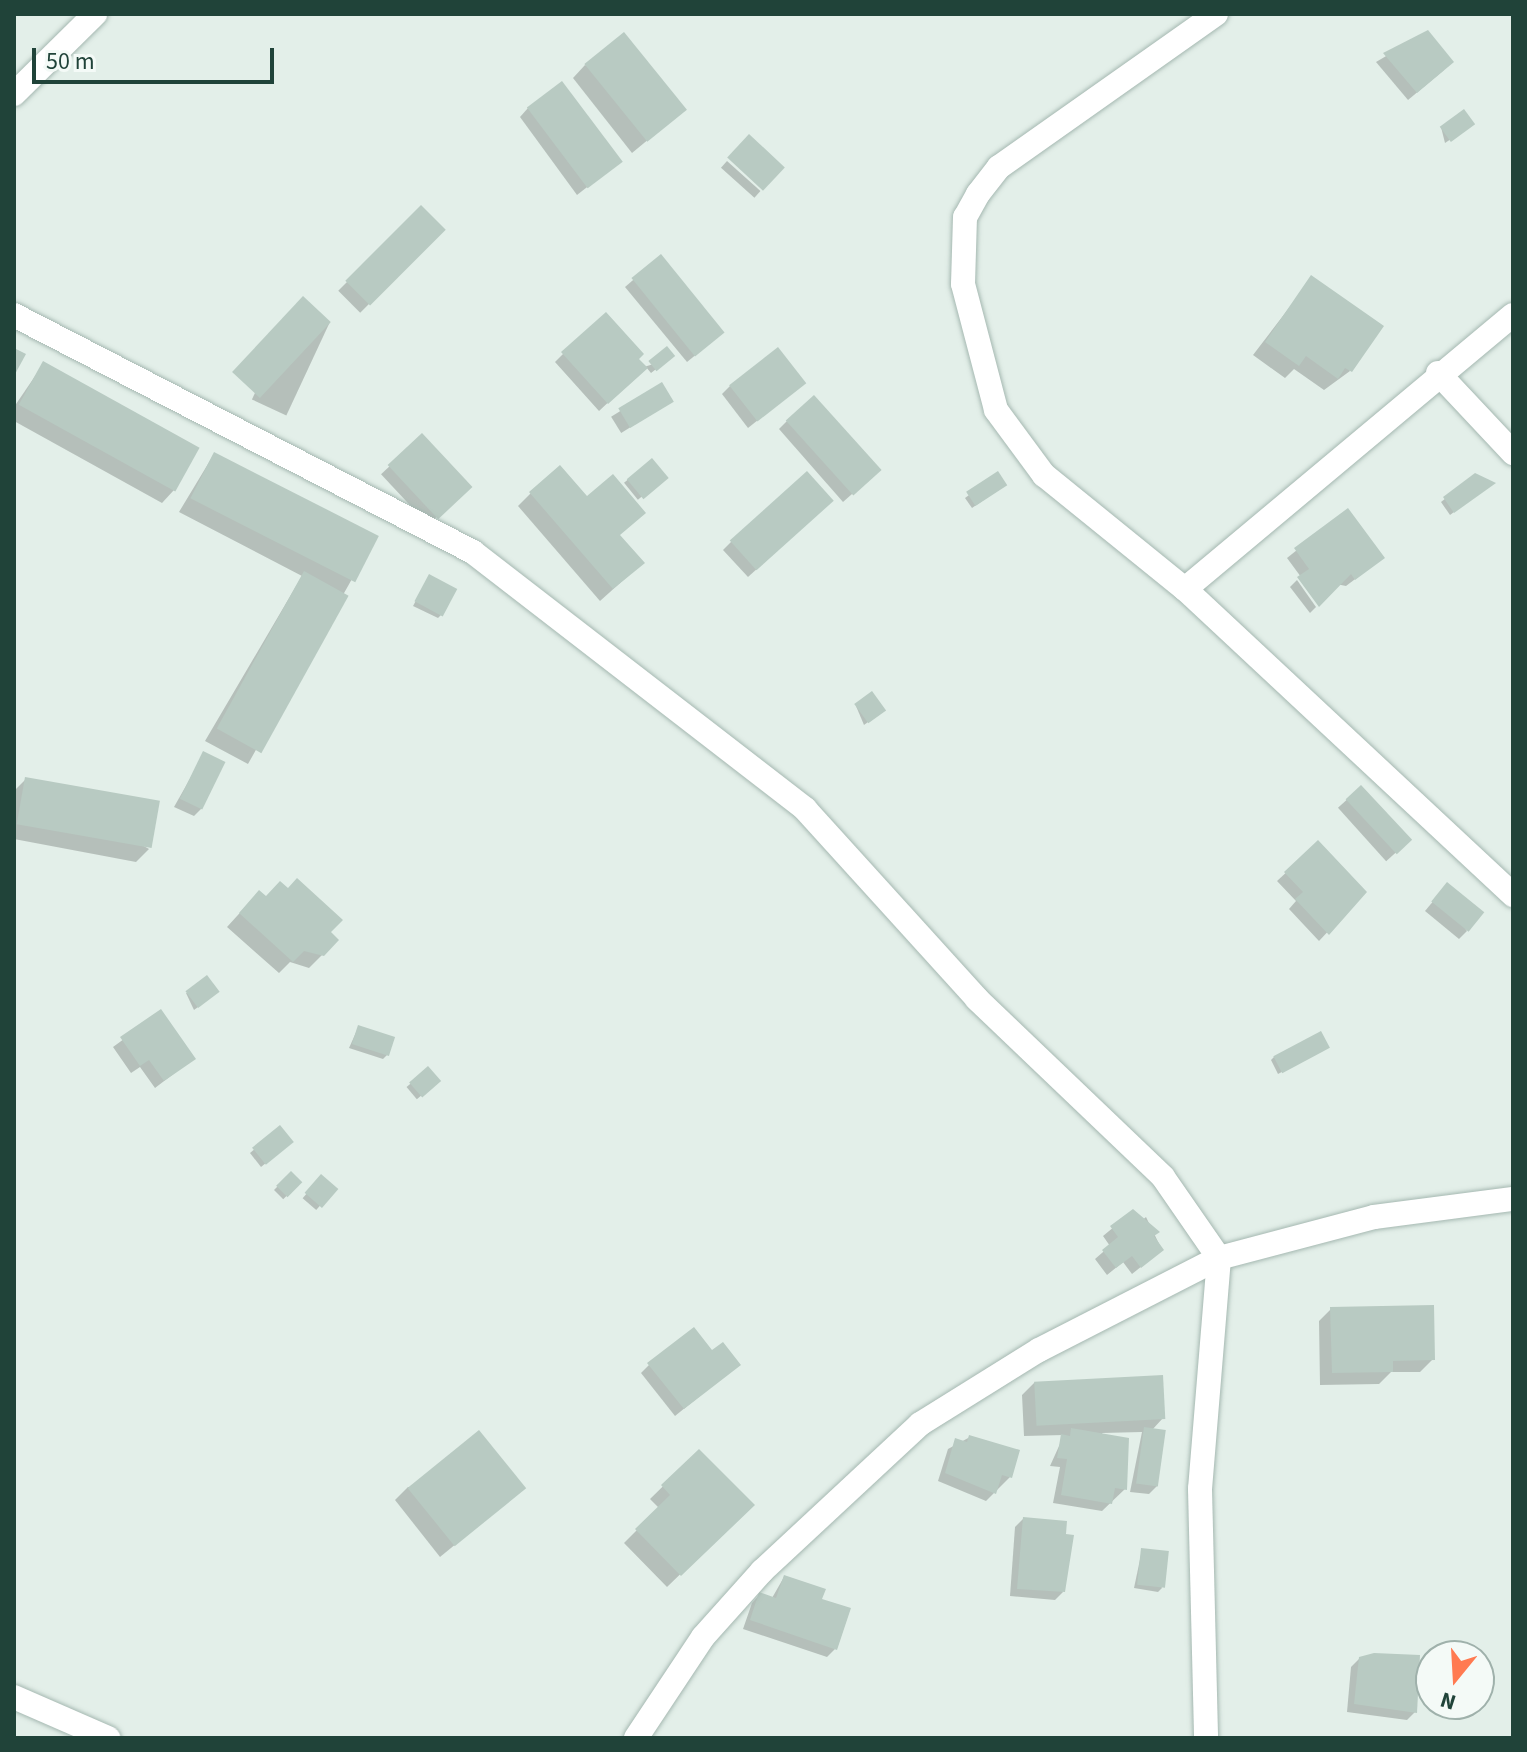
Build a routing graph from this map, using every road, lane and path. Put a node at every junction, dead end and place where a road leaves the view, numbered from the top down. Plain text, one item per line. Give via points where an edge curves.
1 (95, 14) edge
2 (1216, 14) edge
3 (14, 94) edge
4 (14, 315) edge
5 (1513, 315) edge
6 (1438, 373) junction
7 (1513, 453) edge
8 (1185, 589) junction
9 (1513, 895) edge
10 (1513, 1199) edge
11 (1219, 1258) junction
12 (14, 1697) edge
13 (108, 1738) edge
14 (636, 1738) edge
15 (1206, 1738) edge

1 - 3 street
2 - 8 street via 999,167 965,217 963,284 996,410 1044,475
4 - 11 street via 473,552 683,713 805,809 891,896 977,999 1163,1177
5 - 6 street
6 - 7 street
6 - 8 street
8 - 9 street
10 - 11 street via 1374,1217
11 - 14 street via 1039,1350 920,1424 732,1604
11 - 15 street via 1200,1489
12 - 13 street

